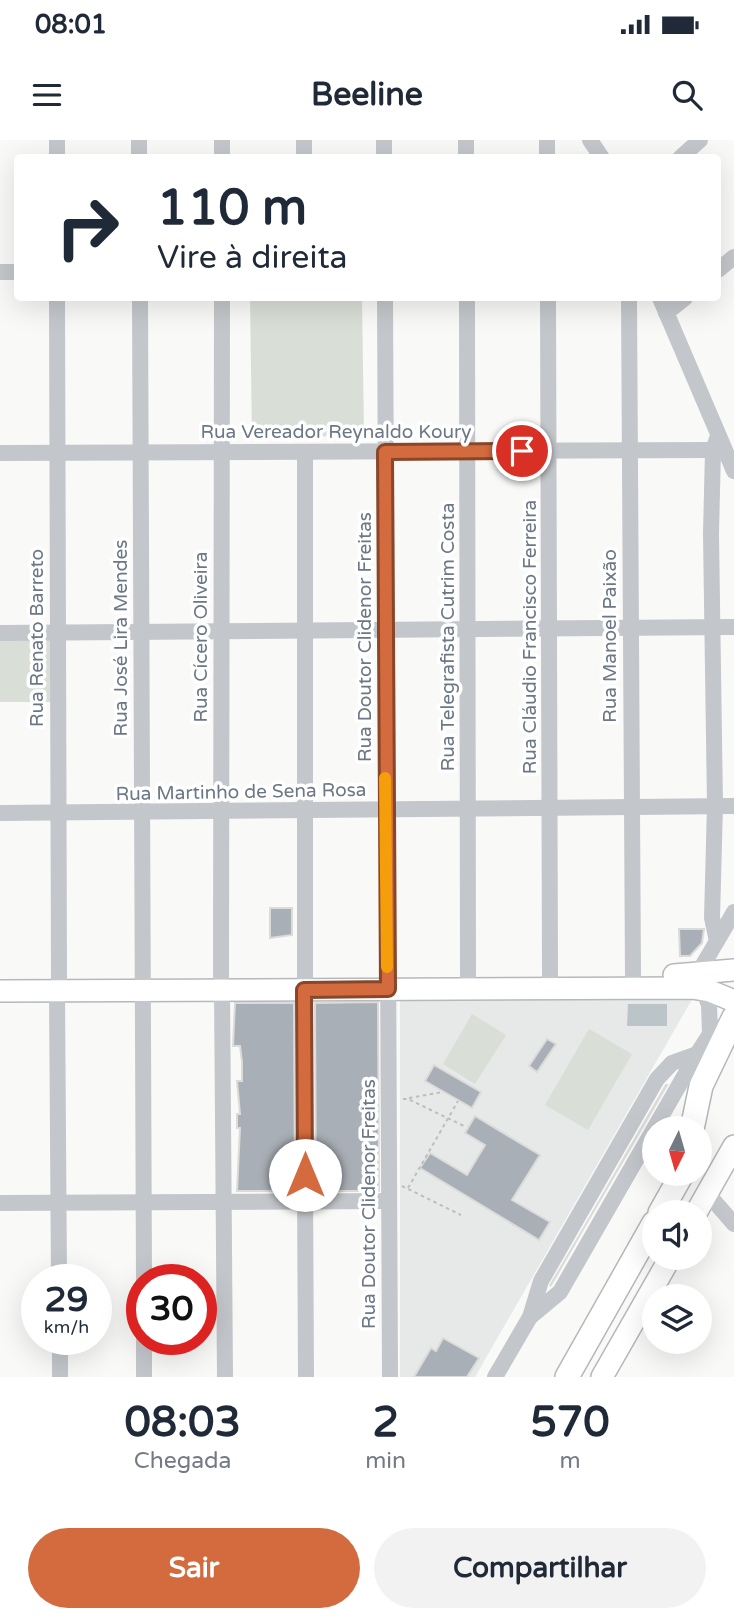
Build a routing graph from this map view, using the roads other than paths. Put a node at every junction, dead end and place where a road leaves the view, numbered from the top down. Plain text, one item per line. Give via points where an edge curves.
1 (700, 140) edge
2 (684, 154) edge
3 (57, 301) edge
4 (140, 301) edge
5 (222, 301) edge
6 (384, 301) edge
7 (467, 301) edge
8 (548, 301) edge
9 (629, 301) edge
10 (663, 305) edge
11 (716, 443) junction
12 (550, 451) junction
13 (630, 451) junction
14 (304, 452) junction
15 (385, 452) junction
16 (467, 452) junction
17 (0, 453) edge
18 (57, 453) junction
19 (140, 453) junction
20 (223, 453) junction
21 (734, 471) edge
22 (734, 627) edge
23 (712, 628) junction
24 (629, 629) junction
25 (549, 630) junction
26 (221, 631) junction
27 (385, 631) junction
28 (468, 631) junction
29 (303, 632) junction
30 (0, 633) edge
31 (141, 633) junction
32 (57, 634) junction
33 (632, 806) junction
34 (715, 806) junction
35 (734, 806) edge
36 (550, 809) junction
37 (385, 810) junction
38 (468, 810) junction
39 (221, 811) junction
40 (306, 811) junction
41 (0, 813) edge
42 (58, 813) junction
43 (142, 813) junction
44 (734, 912) edge
45 (717, 941) junction
46 (734, 970) edge
47 (633, 975) junction
48 (468, 976) junction
49 (550, 976) junction
50 (0, 978) edge
51 (700, 982) junction
52 (388, 983) junction
53 (142, 984) junction
54 (222, 984) junction
55 (304, 984) junction
56 (58, 985) junction
57 (0, 990) edge
58 (734, 1001) edge
59 (734, 1017) edge
60 (710, 1034) junction
61 (697, 1054) junction
62 (695, 1116) edge
63 (734, 1146) edge
64 (707, 1193) junction
65 (703, 1200) edge
66 (306, 1201) junction
67 (225, 1202) junction
68 (388, 1202) junction
69 (0, 1203) edge
70 (59, 1203) junction
71 (144, 1203) junction
72 (734, 1224) edge
73 (642, 1244) edge
74 (59, 1264) edge
75 (144, 1264) edge
76 (663, 1270) edge
77 (530, 1317) junction
78 (60, 1355) edge
79 (144, 1355) edge
80 (604, 1376) edge
81 (60, 1377) edge
82 (144, 1377) edge
83 (225, 1377) edge
84 (306, 1377) edge
85 (390, 1377) edge
86 (495, 1377) edge
87 (567, 1377) edge

1 - 2 street
3 - 18 street, Rua Renato Barreto
4 - 19 street, Rua José Lira Mendes
5 - 20 street, Rua Cícero Oliveira
6 - 15 street, Rua Doutor Clidenor Freitas
7 - 16 street, Rua Telegrafista Cutrim Costa
8 - 12 street, Rua Cláudio Francisco Ferreira
9 - 13 street, Rua Manoel Paixão
10 - 11 street
11 - 13 street, Rua Vereador Reynaldo Koury
11 - 21 street
11 - 23 street
12 - 13 street, Rua Vereador Reynaldo Koury
12 - 16 street, Rua Vereador Reynaldo Koury
12 - 25 street, Rua Cláudio Francisco Ferreira
13 - 24 street, Rua Manoel Paixão
14 - 15 street, Rua Vereador Reynaldo Koury
14 - 20 street, Rua Vereador Reynaldo Koury
14 - 29 street
15 - 16 street, Rua Vereador Reynaldo Koury
15 - 27 street, Rua Doutor Clidenor Freitas
16 - 28 street, Rua Telegrafista Cutrim Costa
17 - 18 street, Rua Vereador Reynaldo Koury
18 - 19 street, Rua Vereador Reynaldo Koury
18 - 32 street, Rua Renato Barreto
19 - 20 street, Rua Vereador Reynaldo Koury
19 - 31 street, Rua José Lira Mendes
20 - 26 street, Rua Cícero Oliveira
22 - 23 street
23 - 24 street
23 - 34 street
24 - 25 street
24 - 33 street, Rua Manoel Paixão
25 - 28 street
25 - 36 street, Rua Cláudio Francisco Ferreira
26 - 29 street
26 - 31 street
26 - 39 street, Rua Cícero Oliveira
27 - 28 street
27 - 29 street
27 - 37 street, Rua Doutor Clidenor Freitas
28 - 38 street, Rua Telegrafista Cutrim Costa
29 - 40 street
30 - 32 street
31 - 32 street
31 - 43 street, Rua José Lira Mendes
32 - 42 street, Rua Renato Barreto
33 - 34 street, Rua Martinho de Sena Rosa
33 - 36 street, Rua Martinho de Sena Rosa
33 - 47 street, Rua Manoel Paixão
34 - 35 street, Rua Martinho de Sena Rosa
34 - 45 street via 712,918
36 - 38 street, Rua Martinho de Sena Rosa
36 - 49 street, Rua Cláudio Francisco Ferreira
37 - 38 street, Rua Martinho de Sena Rosa
37 - 40 street, Rua Martinho de Sena Rosa
37 - 52 street, Rua Doutor Clidenor Freitas
38 - 48 street, Rua Telegrafista Cutrim Costa
39 - 40 street, Rua Martinho de Sena Rosa
39 - 43 street, Rua Martinho de Sena Rosa
39 - 54 street, Rua Cícero Oliveira
40 - 55 street
41 - 42 street, Rua Martinho de Sena Rosa
42 - 43 street, Rua Martinho de Sena Rosa
42 - 56 street, Rua Renato Barreto
43 - 53 street, Rua José Lira Mendes
44 - 45 street
45 - 51 street
46 - 51 main road
47 - 49 main road
47 - 51 main road
48 - 49 main road
48 - 52 main road
50 - 56 main road
51 - 52 main road
51 - 58 main road
51 - 60 street via 711,1016
52 - 55 main road
52 - 68 street, Rua Doutor Clidenor Freitas
53 - 54 main road
53 - 56 main road
53 - 71 street, Rua José Lira Mendes
54 - 55 main road
54 - 67 street, Rua Cícero Oliveira
55 - 66 street
56 - 57 main road
56 - 70 street, Rua Renato Barreto
59 - 60 street
59 - 62 highway via 701,1086
60 - 61 street
61 - 77 street via 560,1292
61 - 77 street via 661,1072 541,1281
63 - 64 main road
64 - 65 main road
64 - 72 street
66 - 67 street
66 - 68 street
66 - 84 street
67 - 71 street
67 - 83 street, Rua Cícero Oliveira
68 - 85 street, Rua Doutor Clidenor Freitas
69 - 70 street
70 - 71 street
70 - 74 street, Rua Renato Barreto
71 - 75 street, Rua José Lira Mendes
73 - 87 highway
76 - 80 main road
77 - 86 street
78 - 81 street
79 - 82 street

